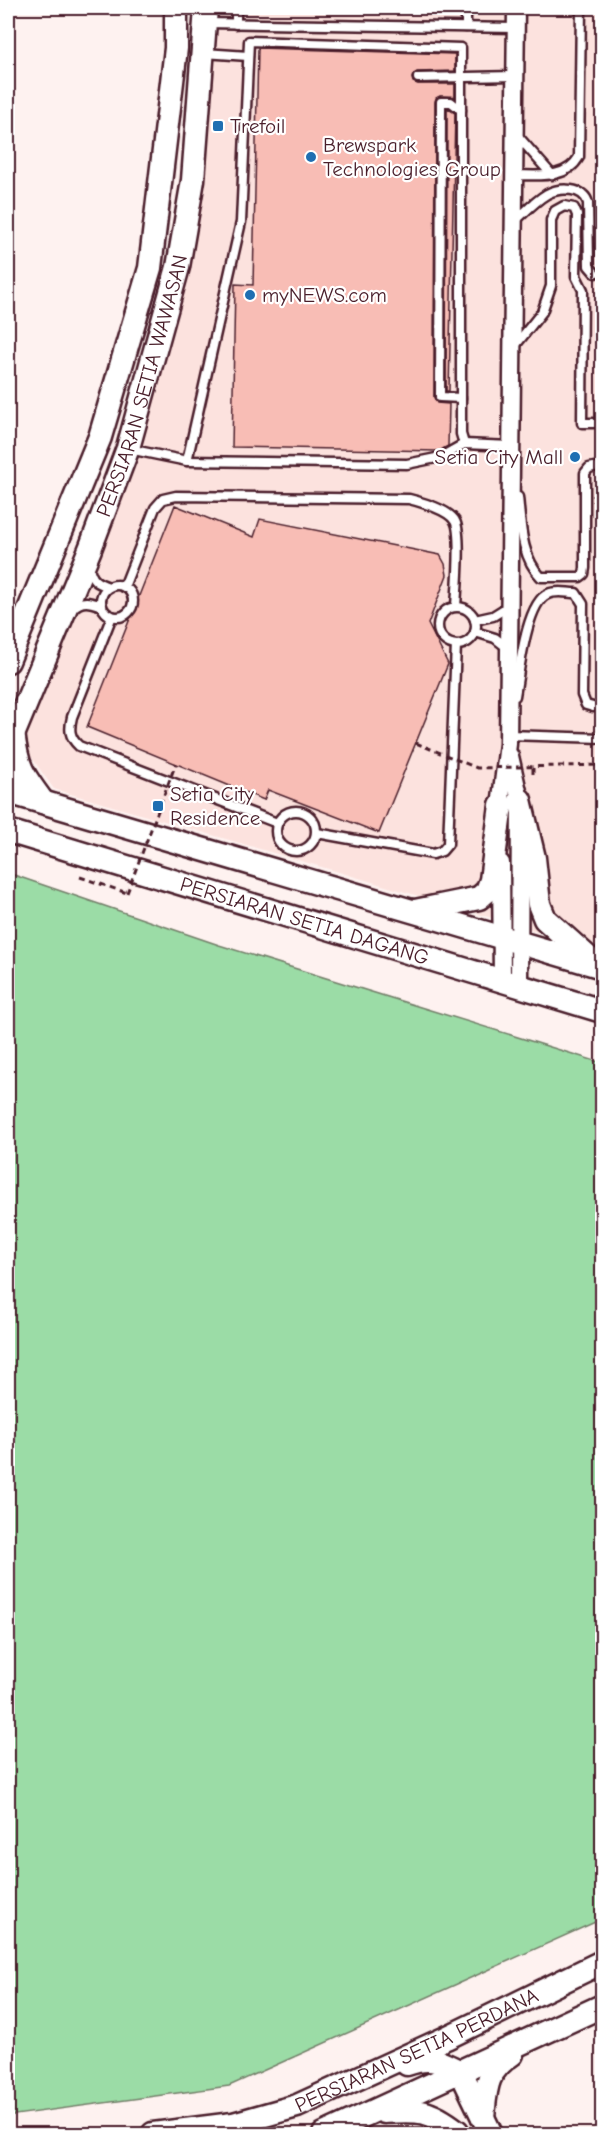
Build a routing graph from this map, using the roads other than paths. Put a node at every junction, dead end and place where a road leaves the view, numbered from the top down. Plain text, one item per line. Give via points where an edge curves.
1 (176, 8) edge
2 (236, 8) edge
3 (516, 8) edge
4 (581, 8) edge
5 (464, 11) edge
6 (205, 15) edge
7 (236, 24) junction
8 (466, 27) junction
9 (515, 28) junction
10 (204, 53) junction
11 (248, 56) junction
12 (461, 76) junction
13 (515, 76) junction
14 (418, 78) dead end
15 (461, 110) junction
16 (514, 131) junction
17 (514, 175) junction
18 (552, 175) junction
19 (513, 222) junction
20 (595, 273) dead end
21 (512, 349) junction
22 (460, 398) junction
23 (594, 423) dead end
24 (464, 444) junction
25 (511, 446) junction
26 (128, 448) junction
27 (187, 461) junction
28 (594, 467) dead end
29 (90, 549) junction
30 (124, 586) junction
31 (109, 587) junction
32 (102, 606) junction
33 (456, 606) junction
34 (509, 606) junction
35 (112, 616) junction
36 (475, 620) junction
37 (58, 626) junction
38 (475, 632) junction
39 (456, 645) junction
40 (509, 649) junction
41 (8, 661) edge
42 (593, 707) dead end
43 (603, 738) edge
44 (10, 739) edge
45 (508, 740) junction
46 (8, 792) edge
47 (43, 802) junction
48 (510, 803) junction
49 (277, 824) junction
50 (317, 832) junction
51 (14, 836) edge
52 (413, 911) junction
53 (510, 941) junction
54 (600, 966) edge
55 (510, 983) junction
56 (603, 1011) edge
57 (603, 1962) edge
58 (603, 2006) edge
59 (485, 2019) junction
60 (540, 2034) junction
61 (439, 2061) junction
62 (374, 2071) junction
63 (461, 2072) junction
64 (435, 2085) junction
65 (374, 2112) junction
66 (487, 2126) edge
67 (458, 2133) edge
68 (153, 2134) edge
69 (324, 2134) edge

1 - 41 street, PERSIARAN SETIA WAWASAN via 176,48 150,268 100,437
2 - 7 lane
3 - 9 street
4 - 18 lane via 579,157 574,167
5 - 8 lane
6 - 7 lane
6 - 10 street, PERSIARAN SETIA WAWASAN
7 - 8 lane via 271,21
8 - 9 lane
9 - 13 street
10 - 11 lane
10 - 26 street, PERSIARAN SETIA WAWASAN via 193,180 178,267
11 - 12 lane via 249,41 461,48
11 - 27 lane via 241,222
12 - 13 lane
12 - 14 lane
12 - 15 lane
13 - 16 street
15 - 22 lane
15 - 22 lane via 451,102 441,102 440,397
16 - 17 street
16 - 18 lane
17 - 18 lane
17 - 19 street
19 - 20 lane via 548,194 581,192 588,203 589,266
19 - 21 street
21 - 23 lane via 542,312 551,286 551,220 555,211 564,206 574,208 576,276 583,290 582,423
21 - 25 street
22 - 24 lane
24 - 25 lane
24 - 27 lane via 441,457 407,464
25 - 28 lane via 524,545 541,577 580,578 585,574 585,473
25 - 34 street
26 - 27 lane
26 - 29 street, PERSIARAN SETIA WAWASAN
29 - 31 lane via 91,577
29 - 37 street, PERSIARAN SETIA WAWASAN
30 - 31 lane
30 - 33 lane via 155,508 163,499 409,499 449,515 456,522
30 - 35 lane via 132,594 133,604 128,614
31 - 32 lane via 102,595
32 - 35 lane
32 - 37 lane via 89,601 79,603
33 - 36 lane via 468,610
33 - 39 lane via 444,611 438,622 441,635
34 - 36 lane via 493,616
34 - 40 street
35 - 49 lane via 72,717 72,739 79,746
36 - 38 lane
37 - 44 street, PERSIARAN SETIA WAWASAN
38 - 39 lane via 468,641
38 - 40 lane via 495,638
39 - 50 lane via 448,844 433,854
40 - 45 street
42 - 45 lane via 586,705 582,694 583,604 576,593 546,594 533,611 527,631
43 - 45 lane
44 - 47 street via 16,759
45 - 48 street
46 - 47 street, PERSIARAN SETIA DAGANG
47 - 52 street, PERSIARAN SETIA DAGANG
48 - 52 street via 486,891 479,898
48 - 53 street
48 - 54 street via 534,858 539,904 545,919
49 - 50 lane via 285,813 304,811 314,820
49 - 50 lane via 280,843 292,850 311,845
51 - 55 street, PERSIARAN SETIA DAGANG
52 - 53 street, PERSIARAN SETIA DAGANG
53 - 54 street, PERSIARAN SETIA DAGANG
53 - 55 street
55 - 56 street, PERSIARAN SETIA DAGANG
57 - 59 street, PERSIARAN SETIA PERDANA
58 - 60 street, PERSIARAN SETIA PERDANA
59 - 61 street via 473,2032 449,2046
59 - 62 street, PERSIARAN SETIA PERDANA
60 - 63 street, PERSIARAN SETIA PERDANA
60 - 66 street via 493,2070 486,2085
61 - 62 street via 423,2058
61 - 63 street
61 - 64 street
62 - 68 street, PERSIARAN SETIA PERDANA via 297,2106 233,2124
63 - 64 street, PERSIARAN SETIA PERDANA
63 - 66 street
64 - 65 street, PERSIARAN SETIA PERDANA
64 - 67 street
65 - 67 street via 422,2111 438,2116
65 - 69 street, PERSIARAN SETIA PERDANA

